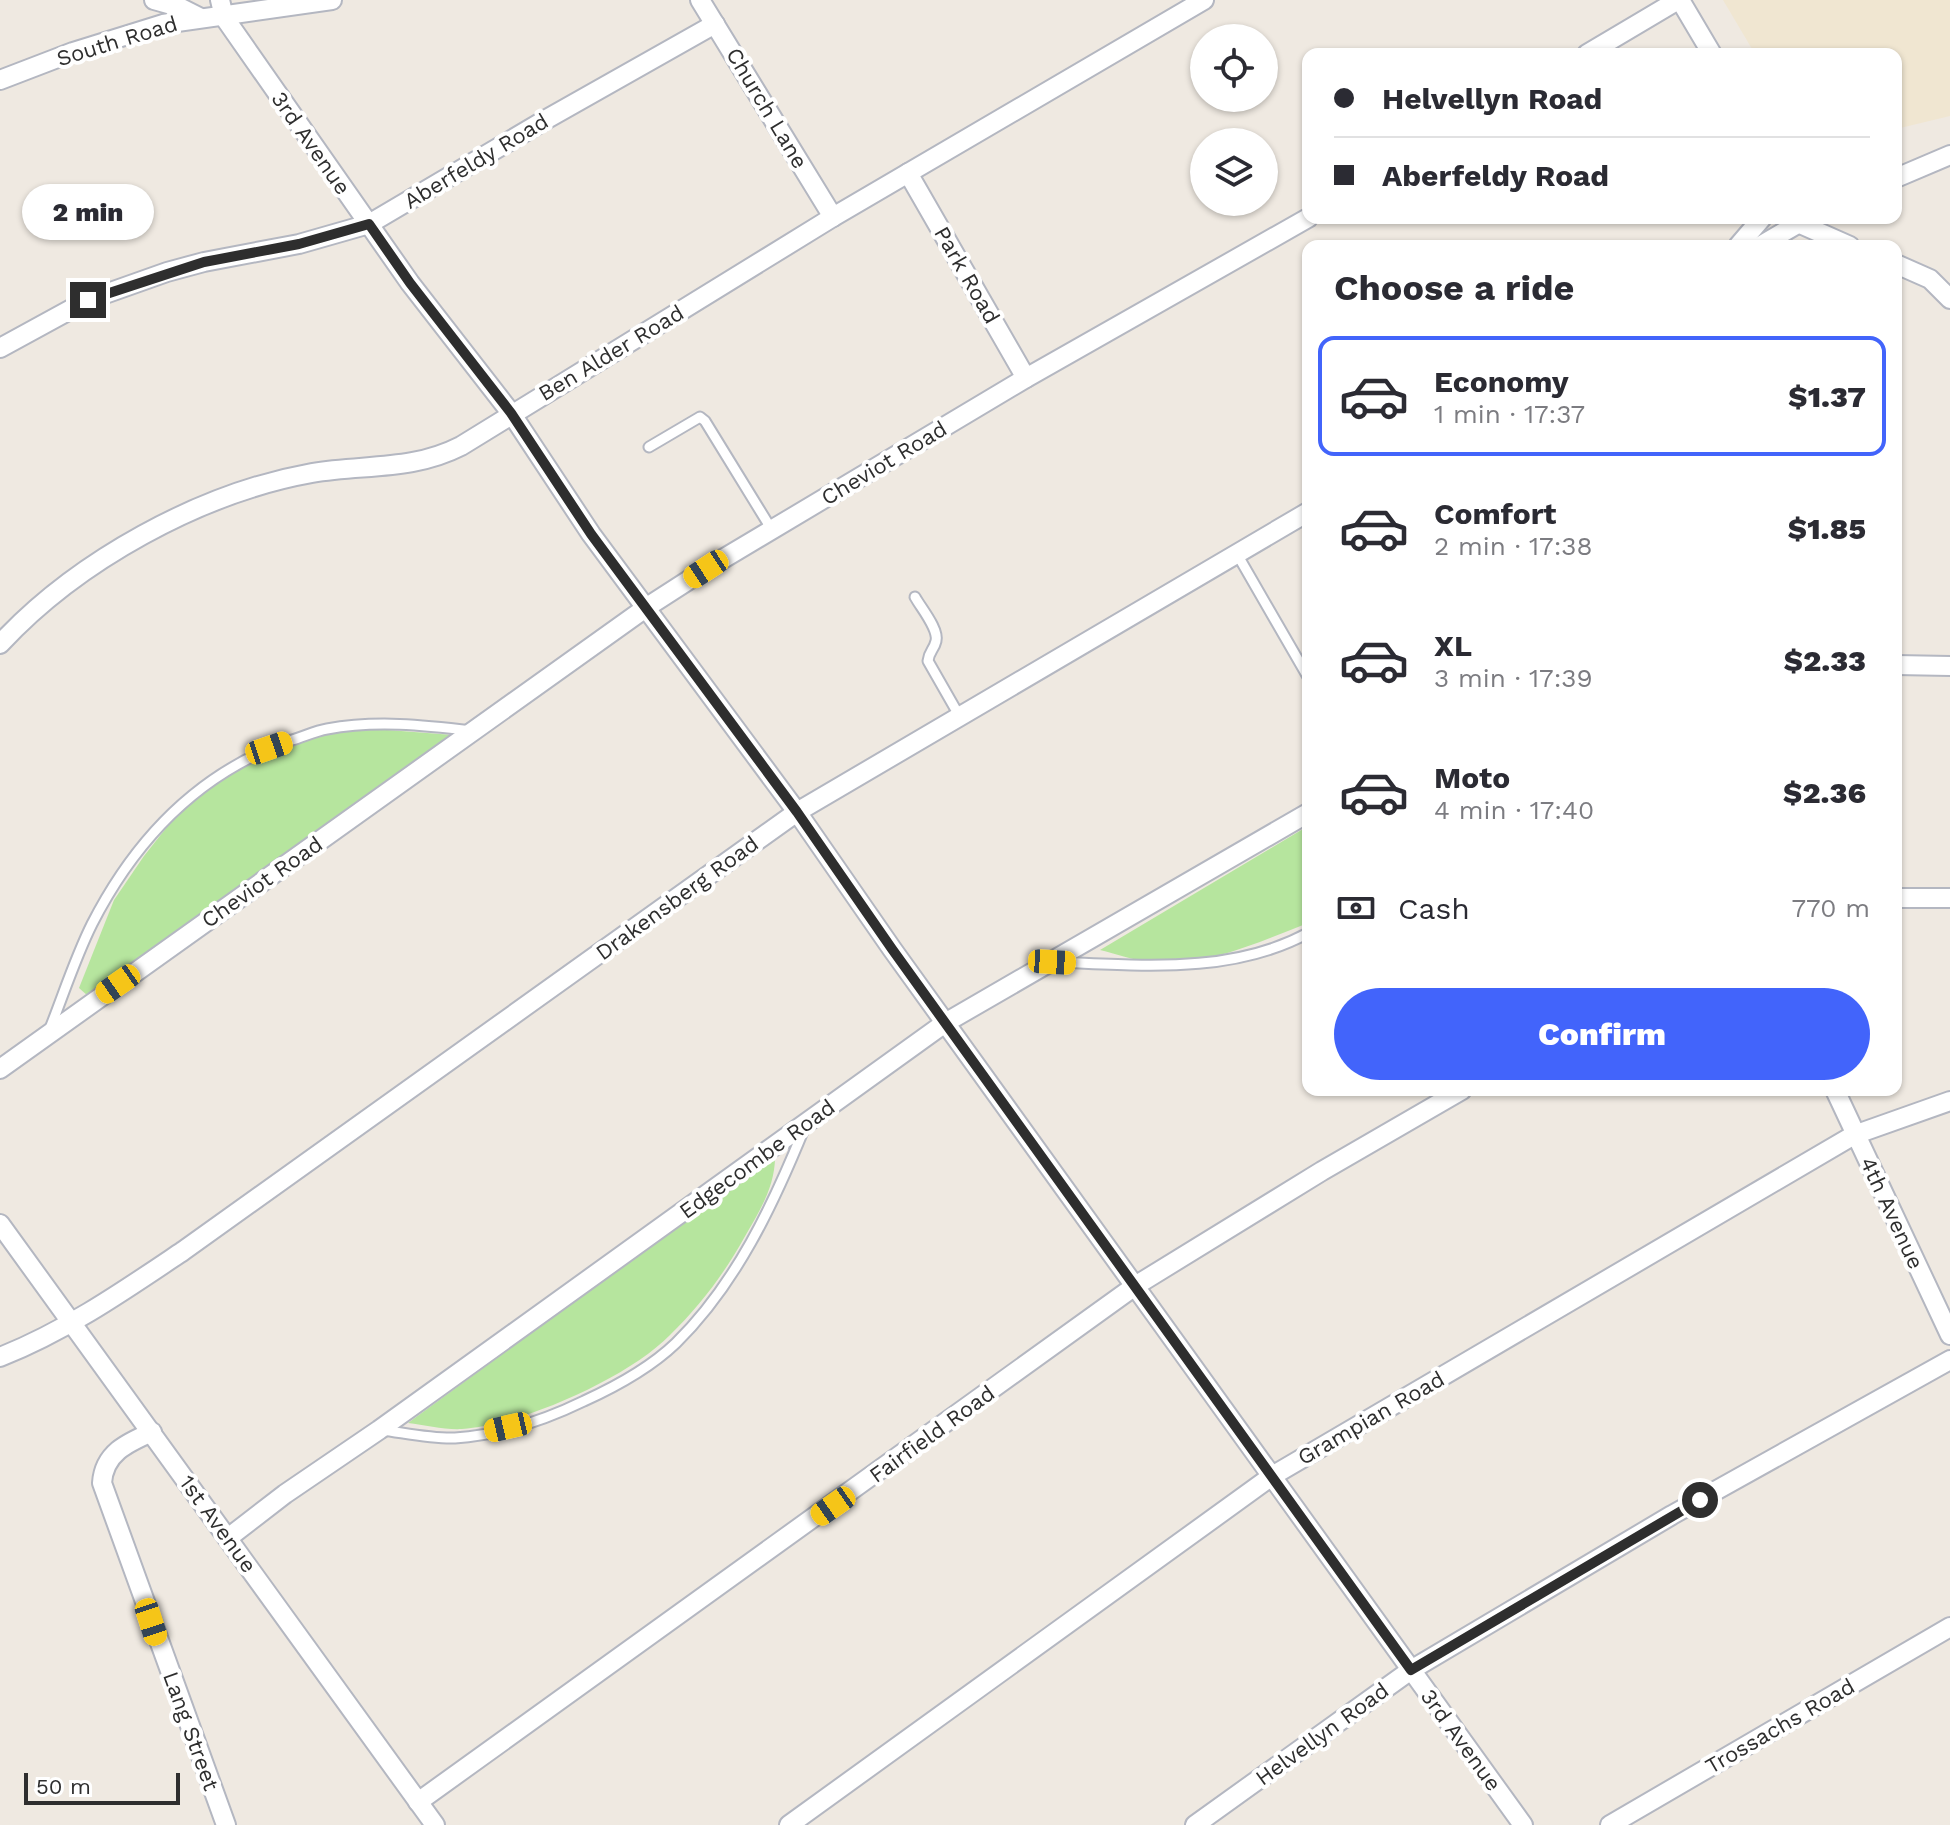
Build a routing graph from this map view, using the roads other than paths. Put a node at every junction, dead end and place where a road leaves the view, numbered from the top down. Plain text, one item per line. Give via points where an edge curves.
1 (154, 0) edge
2 (332, 0) edge
3 (700, 0) edge
4 (1204, 0) edge
5 (1679, 0) edge
6 (222, 9) edge
7 (199, 17) junction
8 (715, 24) junction
9 (1597, 48) edge
10 (1708, 48) edge
11 (0, 80) edge
12 (1950, 155) edge
13 (908, 173) junction
14 (1902, 175) edge
15 (833, 217) junction
16 (1302, 221) edge
17 (369, 224) junction
18 (1757, 224) edge
19 (1795, 224) edge
20 (1825, 226) edge
21 (1743, 240) edge
22 (1769, 240) edge
23 (1842, 240) edge
24 (1902, 267) edge
25 (1950, 299) edge
26 (0, 348) edge
27 (1026, 378) junction
28 (511, 413) junction
29 (649, 447) dead end
30 (1302, 516) edge
31 (772, 530) junction
32 (1237, 554) junction
33 (915, 597) dead end
34 (647, 607) junction
35 (0, 644) edge
36 (1902, 665) edge
37 (1950, 666) edge
38 (1302, 667) edge
39 (960, 717) junction
40 (475, 731) junction
41 (797, 812) junction
42 (1302, 816) edge
43 (1902, 898) edge
44 (1950, 898) edge
45 (1302, 936) edge
46 (1052, 962) junction
47 (945, 1023) junction
48 (49, 1033) junction
49 (0, 1069) edge
50 (1452, 1096) edge
51 (1838, 1096) edge
52 (1950, 1101) edge
53 (806, 1124) junction
54 (1854, 1135) junction
55 (0, 1224) edge
56 (1135, 1286) junction
57 (71, 1322) junction
58 (1950, 1335) edge
59 (0, 1357) edge
60 (1950, 1360) edge
61 (379, 1430) junction
62 (152, 1432) junction
63 (1272, 1476) junction
64 (228, 1538) junction
65 (1950, 1627) edge
66 (1411, 1670) junction
67 (418, 1802) junction
68 (226, 1825) edge
69 (435, 1825) edge
70 (789, 1825) edge
71 (1195, 1825) edge
72 (1523, 1825) edge
73 (1610, 1825) edge

1 - 7 street
2 - 6 street, South Road
3 - 8 street, Church Lane
4 - 13 street, Ben Alder Road
5 - 9 street
5 - 10 street
6 - 7 street, South Road
6 - 17 street, 3rd Avenue
7 - 11 street, South Road via 73,52
8 - 15 street, Church Lane
8 - 17 street, Aberfeldy Road
12 - 14 street
13 - 15 street, Ben Alder Road
13 - 27 street, Park Road
15 - 28 street, Ben Alder Road
16 - 27 street, Cheviot Road
17 - 26 street, Aberfeldy Road via 167,272 88,300
17 - 28 street, 3rd Avenue
18 - 21 street
19 - 22 street
20 - 23 street
24 - 25 street via 1930,279
27 - 31 street, Cheviot Road
28 - 34 street, 3rd Avenue
28 - 35 street, Ben Alder Road via 438,458 312,473 249,489 182,516 87,569
29 - 31 lane via 700,417
30 - 32 street, Drakensberg Road
31 - 34 street, Cheviot Road
32 - 38 lane
32 - 39 street, Drakensberg Road
33 - 39 lane via 936,632 928,661
34 - 40 street, Cheviot Road
34 - 41 street, 3rd Avenue
36 - 37 street
39 - 41 street, Drakensberg Road
40 - 48 street, Cheviot Road
40 - 48 lane via 405,723 326,729 269,748 220,773 186,798 124,869 91,926
41 - 47 street, 3rd Avenue
41 - 57 street, Drakensberg Road via 183,1251
42 - 46 street, Edgecombe Road
43 - 44 street
45 - 46 lane via 1193,965
46 - 47 street, Edgecombe Road
47 - 53 street, Edgecombe Road
47 - 56 street, 3rd Avenue
48 - 49 street, Cheviot Road
50 - 56 street, Fairfield Road
51 - 54 street, 4th Avenue
52 - 54 street, Grampian Road
53 - 61 street, Edgecombe Road
53 - 61 lane via 780,1188 713,1300 676,1343 639,1372 551,1417 487,1432 454,1438
54 - 58 street, 4th Avenue
54 - 63 street, Grampian Road
55 - 57 street, 1st Avenue
56 - 63 street, 3rd Avenue
56 - 67 street, Fairfield Road
57 - 59 street, Drakensberg Road
57 - 62 street, 1st Avenue
60 - 66 street, Helvellyn Road via 1672,1515
61 - 64 street, Edgecombe Road
62 - 64 street, 1st Avenue
62 - 68 street, Lang Street via 118,1450 105,1465 102,1483
63 - 66 street, 3rd Avenue
63 - 70 street, Grampian Road
64 - 67 street, 1st Avenue
65 - 73 street, Trossachs Road
66 - 71 street, Helvellyn Road
66 - 72 street, 3rd Avenue
67 - 69 street, 1st Avenue

